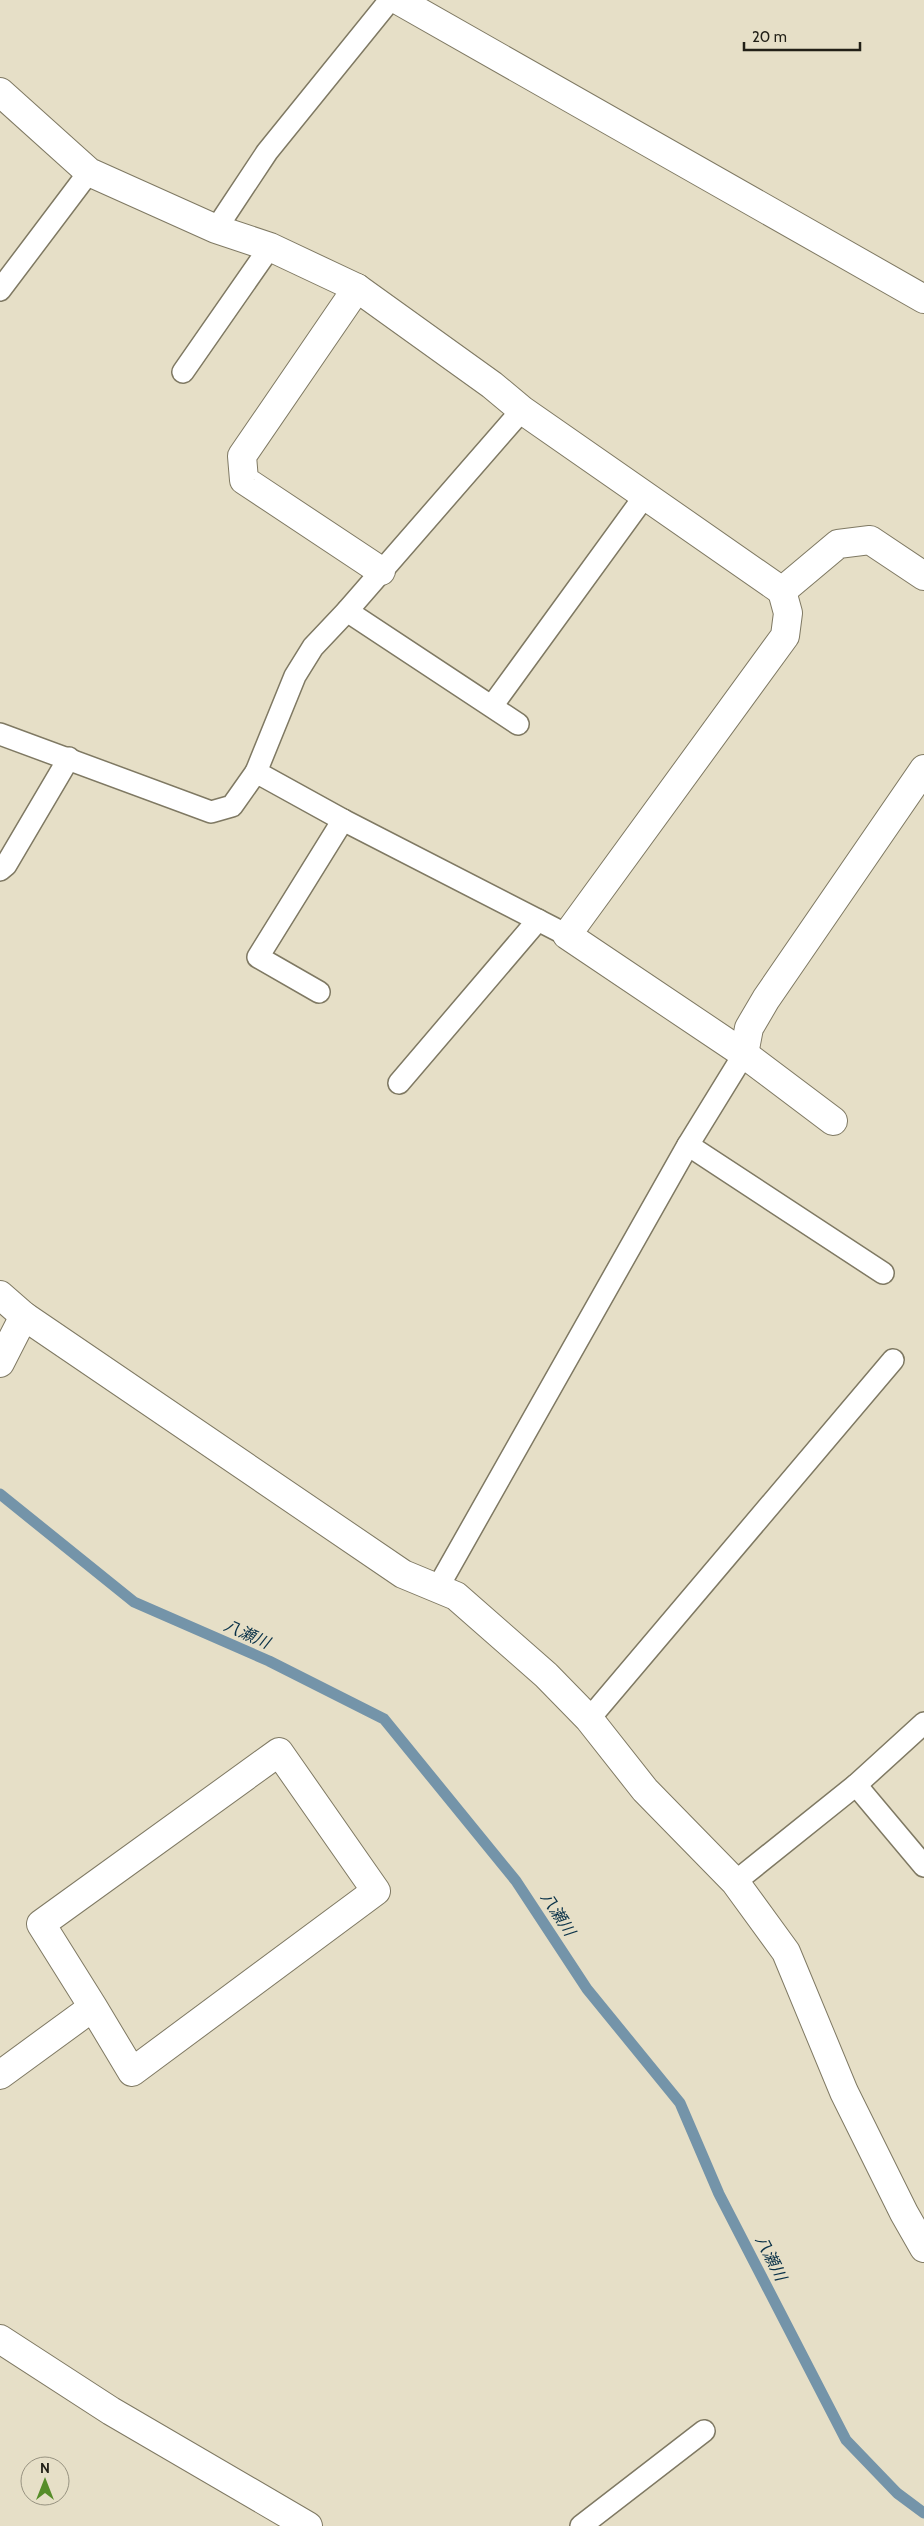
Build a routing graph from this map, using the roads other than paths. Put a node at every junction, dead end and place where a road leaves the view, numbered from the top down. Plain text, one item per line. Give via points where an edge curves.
1 (390, 0) edge
2 (398, 0) edge
3 (0, 92) edge
4 (88, 172) junction
5 (216, 228) junction
6 (270, 247) junction
7 (357, 288) junction
8 (0, 290) edge
9 (924, 299) edge
10 (183, 372) dead end
11 (522, 410) junction
12 (644, 497) junction
13 (381, 572) junction
14 (924, 576) edge
15 (782, 591) junction
16 (347, 611) junction
17 (492, 706) junction
18 (518, 724) dead end
19 (0, 734) edge
20 (69, 758) junction
21 (924, 769) edge
22 (256, 772) junction
23 (343, 820) junction
24 (0, 870) edge
25 (538, 920) junction
26 (567, 935) junction
27 (320, 992) dead end
28 (744, 1054) junction
29 (399, 1083) dead end
30 (833, 1121) dead end
31 (688, 1145) junction
32 (883, 1273) dead end
33 (0, 1295) edge
34 (24, 1316) junction
35 (893, 1360) dead end
36 (0, 1363) edge
37 (436, 1589) junction
38 (589, 1719) junction
39 (924, 1722) edge
40 (856, 1785) junction
41 (924, 1866) edge
42 (735, 1882) junction
43 (93, 2007) junction
44 (0, 2075) edge
45 (924, 2248) edge
46 (0, 2339) edge
47 (704, 2431) dead end
48 (308, 2526) edge
49 (581, 2526) edge

1 - 5 lane via 267,152
2 - 9 street
3 - 4 street
4 - 5 street
4 - 8 lane
5 - 6 street
6 - 7 street
6 - 10 lane
7 - 11 street
7 - 13 street via 242,456 244,480
11 - 12 street
11 - 13 lane
12 - 15 street
12 - 17 lane
13 - 16 lane
14 - 15 street via 870,540 838,544
15 - 26 street via 788,613 784,636
16 - 17 lane
16 - 22 lane via 313,647 295,676
17 - 18 lane
19 - 20 lane
20 - 22 lane via 211,812 232,806
20 - 24 lane
21 - 28 street via 766,998 749,1028
22 - 23 lane
23 - 25 lane
23 - 27 lane via 258,958
25 - 26 lane
25 - 29 lane
26 - 28 street
28 - 30 street
28 - 31 lane
31 - 32 lane
31 - 37 lane
33 - 34 street
34 - 36 street
34 - 37 street via 404,1574
35 - 38 lane
37 - 38 street via 456,1596 546,1675
38 - 42 street via 645,1790
39 - 40 lane
40 - 41 lane
40 - 42 lane
42 - 45 street via 786,1952 844,2092
43 - 43 street via 132,2072 376,1891 279,1752 41,1924
43 - 44 street
46 - 48 street via 111,2411
47 - 49 lane

